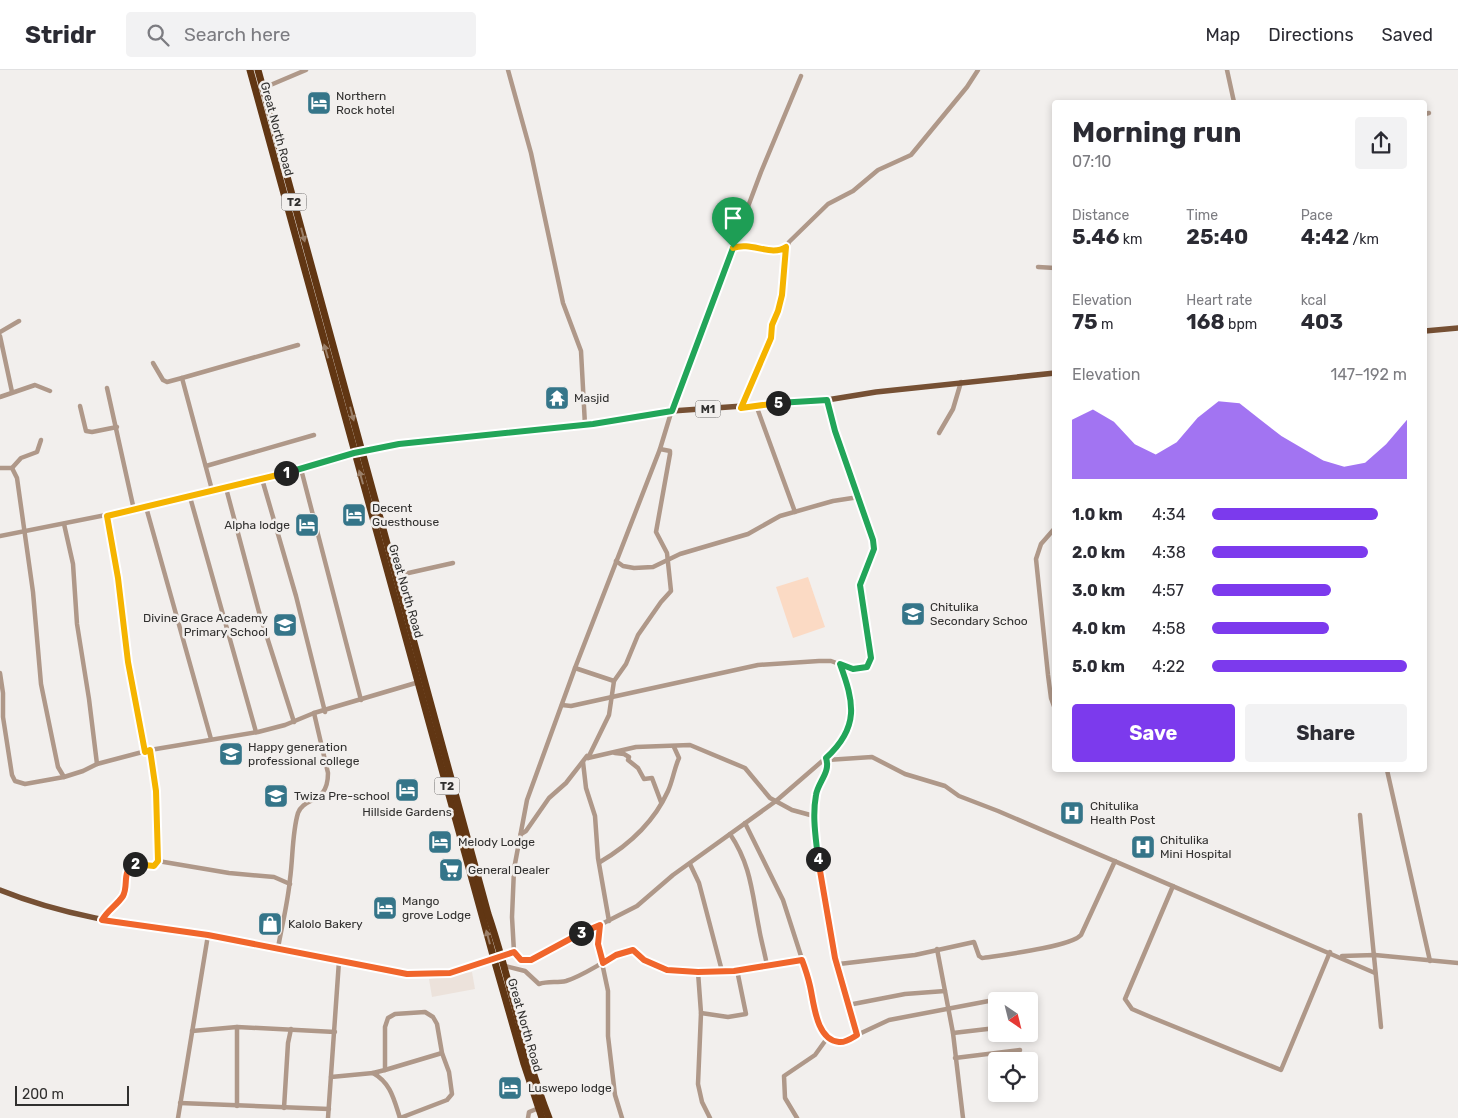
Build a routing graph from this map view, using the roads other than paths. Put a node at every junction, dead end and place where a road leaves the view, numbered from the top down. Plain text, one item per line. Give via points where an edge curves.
1 (250, 70) edge
2 (258, 70) edge
3 (306, 70) edge
4 (508, 70) edge
5 (978, 70) edge
6 (1227, 70) edge
7 (801, 76) dead end
8 (263, 88) junction
9 (255, 91) junction
10 (1234, 100) edge
11 (786, 247) junction
12 (733, 248) junction
13 (1038, 267) dead end
14 (1052, 268) edge
15 (19, 321) dead end
16 (1458, 328) edge
17 (1427, 331) edge
18 (0, 332) edge
19 (0, 336) edge
20 (298, 345) dead end
21 (153, 362) dead end
22 (1052, 373) edge
23 (182, 378) junction
24 (961, 382) junction
25 (106, 388) dead end
26 (50, 391) dead end
27 (12, 392) junction
28 (0, 397) edge
29 (827, 400) junction
30 (756, 405) junction
31 (80, 406) dead end
32 (741, 408) junction
33 (672, 411) junction
34 (585, 425) junction
35 (117, 427) junction
36 (939, 433) dead end
37 (314, 436) dead end
38 (40, 440) dead end
39 (660, 449) junction
40 (358, 452) junction
41 (206, 466) junction
42 (0, 468) edge
43 (12, 468) junction
44 (301, 469) junction
45 (262, 479) junction
46 (226, 488) junction
47 (212, 490) junction
48 (190, 497) junction
49 (859, 497) junction
50 (146, 507) junction
51 (134, 510) junction
52 (795, 512) junction
53 (107, 516) junction
54 (64, 524) junction
55 (1052, 531) edge
56 (25, 533) junction
57 (0, 536) edge
58 (667, 559) junction
59 (616, 561) junction
60 (453, 563) dead end
61 (395, 576) junction
62 (840, 664) junction
63 (575, 668) junction
64 (0, 673) edge
65 (419, 681) junction
66 (614, 681) junction
67 (611, 697) junction
68 (361, 700) junction
69 (1052, 702) edge
70 (562, 705) junction
71 (325, 712) junction
72 (314, 713) junction
73 (294, 722) junction
74 (256, 732) junction
75 (211, 739) junction
76 (674, 747) junction
77 (148, 751) junction
78 (611, 752) junction
79 (588, 758) junction
80 (827, 759) junction
81 (583, 762) junction
82 (97, 764) junction
83 (1387, 772) edge
84 (64, 776) junction
85 (776, 801) junction
86 (661, 802) junction
87 (1360, 815) dead end
88 (814, 816) junction
89 (745, 824) junction
90 (521, 834) junction
91 (730, 834) junction
92 (158, 861) junction
93 (1115, 861) junction
94 (600, 862) junction
95 (690, 864) junction
96 (290, 884) junction
97 (1172, 886) junction
98 (0, 890) edge
99 (102, 920) junction
100 (609, 921) junction
101 (600, 925) junction
102 (208, 935) junction
103 (278, 948) junction
104 (937, 949) junction
105 (514, 952) junction
106 (1330, 952) junction
107 (1375, 955) junction
108 (502, 956) junction
109 (1340, 956) junction
110 (494, 959) junction
111 (339, 960) junction
112 (802, 960) junction
113 (1430, 961) junction
114 (838, 962) junction
115 (603, 963) junction
116 (1458, 963) edge
117 (505, 966) junction
118 (767, 966) junction
119 (737, 970) junction
120 (722, 971) junction
121 (698, 972) junction
122 (1375, 973) junction
123 (945, 991) junction
124 (988, 1001) edge
125 (848, 1005) junction
126 (949, 1008) junction
127 (701, 1013) junction
128 (1381, 1027) dead end
129 (237, 1028) junction
130 (291, 1029) junction
131 (988, 1029) edge
132 (192, 1030) junction
133 (335, 1032) junction
134 (953, 1033) junction
135 (857, 1035) junction
136 (828, 1037) junction
137 (1020, 1050) dead end
138 (442, 1053) junction
139 (954, 1058) junction
140 (384, 1070) junction
141 (373, 1074) junction
142 (331, 1077) junction
143 (180, 1103) junction
144 (237, 1106) junction
145 (284, 1108) junction
146 (539, 1108) junction
147 (329, 1109) junction
148 (529, 1112) junction
149 (178, 1118) edge
150 (328, 1118) edge
151 (400, 1118) edge
152 (528, 1118) edge
153 (532, 1118) edge
154 (542, 1118) edge
155 (549, 1118) edge
156 (622, 1118) edge
157 (710, 1118) edge
158 (797, 1118) edge
159 (963, 1118) edge

1 - 9 highway, Great North Road / T2
2 - 8 highway, Great North Road / T2
3 - 8 street
4 - 34 street via 531,153 563,302 581,351
5 - 11 street via 967,88 910,155 878,170 853,191 828,204
6 - 10 street
7 - 12 street
8 - 9 street
8 -> 40 highway, Great North Road / T2
40 -> 9 highway, Great North Road / T2
11 - 12 street via 774,251 746,245
11 - 32 street via 782,295 771,338
12 - 33 street
13 - 14 street
15 - 18 street
16 - 17 main road
19 - 27 street
20 - 23 street
21 - 23 street via 163,380
22 - 24 main road, M1
23 - 41 street
24 - 29 main road, M1
24 - 36 street via 953,409
25 - 35 street
26 - 27 street via 34,385
27 - 28 street
29 - 30 main road, M1
29 - 49 street
30 - 32 main road, M1
30 - 52 street
31 - 35 street via 86,431
32 - 33 main road, M1
33 - 34 main road, M1
33 - 39 street
34 - 40 main road, M1 via 399,444
35 - 51 street
37 - 41 street
38 - 43 street via 37,452 21,458
39 - 58 street via 670,451 656,532
39 - 59 street
40 - 44 street
40 - 61 highway, Great North Road / T2
65 -> 40 highway, Great North Road / T2
41 - 47 street
42 - 43 street
43 - 56 street via 17,478
44 - 45 street
44 - 68 street
45 - 46 street
45 - 71 street
46 - 47 street
46 - 73 street via 259,612
47 - 48 street
48 - 50 street
48 - 74 street
49 - 52 street
49 - 62 street via 874,549 860,585 871,658 867,667 861,670
50 - 51 street
50 - 75 street
51 - 53 street
52 - 58 street via 780,516 742,536
53 - 54 street
53 - 77 street via 128,662
54 - 56 street
54 - 82 street
55 - 69 street via 1041,544 1036,559
56 - 57 street
56 - 84 street via 41,684 58,767
58 - 59 street via 645,568 622,566
58 - 66 street via 671,591 638,634 626,664
59 - 63 street
60 - 61 street
61 - 108 highway, Great North Road / T2
62 - 67 street via 796,661 758,666
62 - 80 street via 851,694 852,713 840,743
63 - 66 street
63 - 70 street
64 - 84 street via 3,717 15,781 25,784
65 - 68 street
110 -> 65 highway, Great North Road / T2
66 - 67 street
67 - 70 street
67 - 79 street via 608,718
68 - 71 street
70 - 90 street via 527,800
71 - 72 street
72 - 73 street
72 - 96 street via 328,781 319,798 305,805 297,815
73 - 74 street
74 - 75 street
75 - 77 street
76 - 78 street via 636,747
76 - 85 street via 690,745 745,768 766,796
76 - 86 street via 679,758 668,792
77 - 82 street
77 - 92 street via 156,791
78 - 79 street
78 - 86 street via 624,754 644,779 652,778
79 - 81 street
80 - 85 street
80 - 88 street via 827,770 816,791
80 - 93 street via 872,757 905,774 945,786 958,796
81 - 90 street
81 - 94 street via 586,788 595,816
82 - 84 street via 83,772
83 - 113 street
85 - 88 street
85 - 89 street
86 - 94 street via 626,846
87 - 107 street
88 - 114 street via 821,887
89 - 91 street
89 - 112 street via 783,900
90 - 105 street via 514,869
91 - 95 street
91 - 118 street via 753,885
92 - 96 street via 274,877
92 - 99 street via 154,866 136,864 130,868 123,896
93 - 97 street
93 - 104 street via 1078,938 1057,945 982,958 974,942
94 - 100 street
95 - 100 street via 637,906
95 - 120 street
96 - 103 street
97 - 106 street
97 - 106 street via 1125,999 1132,1009 1281,1070
98 - 99 main road via 60,911
99 - 102 main road
100 - 101 street
101 - 105 street via 531,960 521,960
101 - 115 street via 598,944
102 - 103 main road
102 - 132 street
103 - 111 main road
104 - 114 street via 915,956
104 - 123 street
105 - 108 street
106 - 109 street
107 - 109 street
107 - 113 street
107 - 122 street
108 - 110 main road
108 - 117 highway, Great North Road / T2
109 - 122 street
110 - 111 main road via 464,970 432,974 407,974
110 - 146 highway, Great North Road / T2
111 - 133 street
112 - 118 street
112 - 136 street via 815,1012
113 - 116 street
114 - 125 street
115 - 117 street via 567,980 539,984 525,971
115 - 121 street via 633,950 644,960 667,970
115 - 156 street via 615,1095
117 - 155 highway, Great North Road / T2 via 530,1063
118 - 119 street
119 - 120 street
119 - 127 street via 746,1014 728,1017
120 - 121 street
121 - 127 street
122 - 128 street
123 - 125 street via 905,994
123 - 126 street
124 - 126 street
125 - 135 street
126 - 134 street
126 - 135 street via 889,1020
127 - 157 street via 698,1084
129 - 130 street
129 - 132 street
129 - 144 street
130 - 133 street
130 - 145 street
131 - 134 street
132 - 143 street
133 - 142 street
134 - 139 street
135 - 136 street via 840,1042
136 - 158 street via 815,1055 784,1076 786,1098
137 - 139 street
138 - 140 street
138 - 140 street via 437,1024 430,1014 395,1014 385,1022
138 - 151 street via 450,1072 452,1094 447,1100
139 - 159 street via 959,1073
140 - 141 street
141 - 142 street
141 - 151 street via 388,1085
142 - 147 street
143 - 144 street
143 - 149 street
144 - 145 street
145 - 147 street
146 - 148 street
146 - 154 highway, Great North Road / T2
147 - 150 street
148 - 152 street
148 - 153 street

